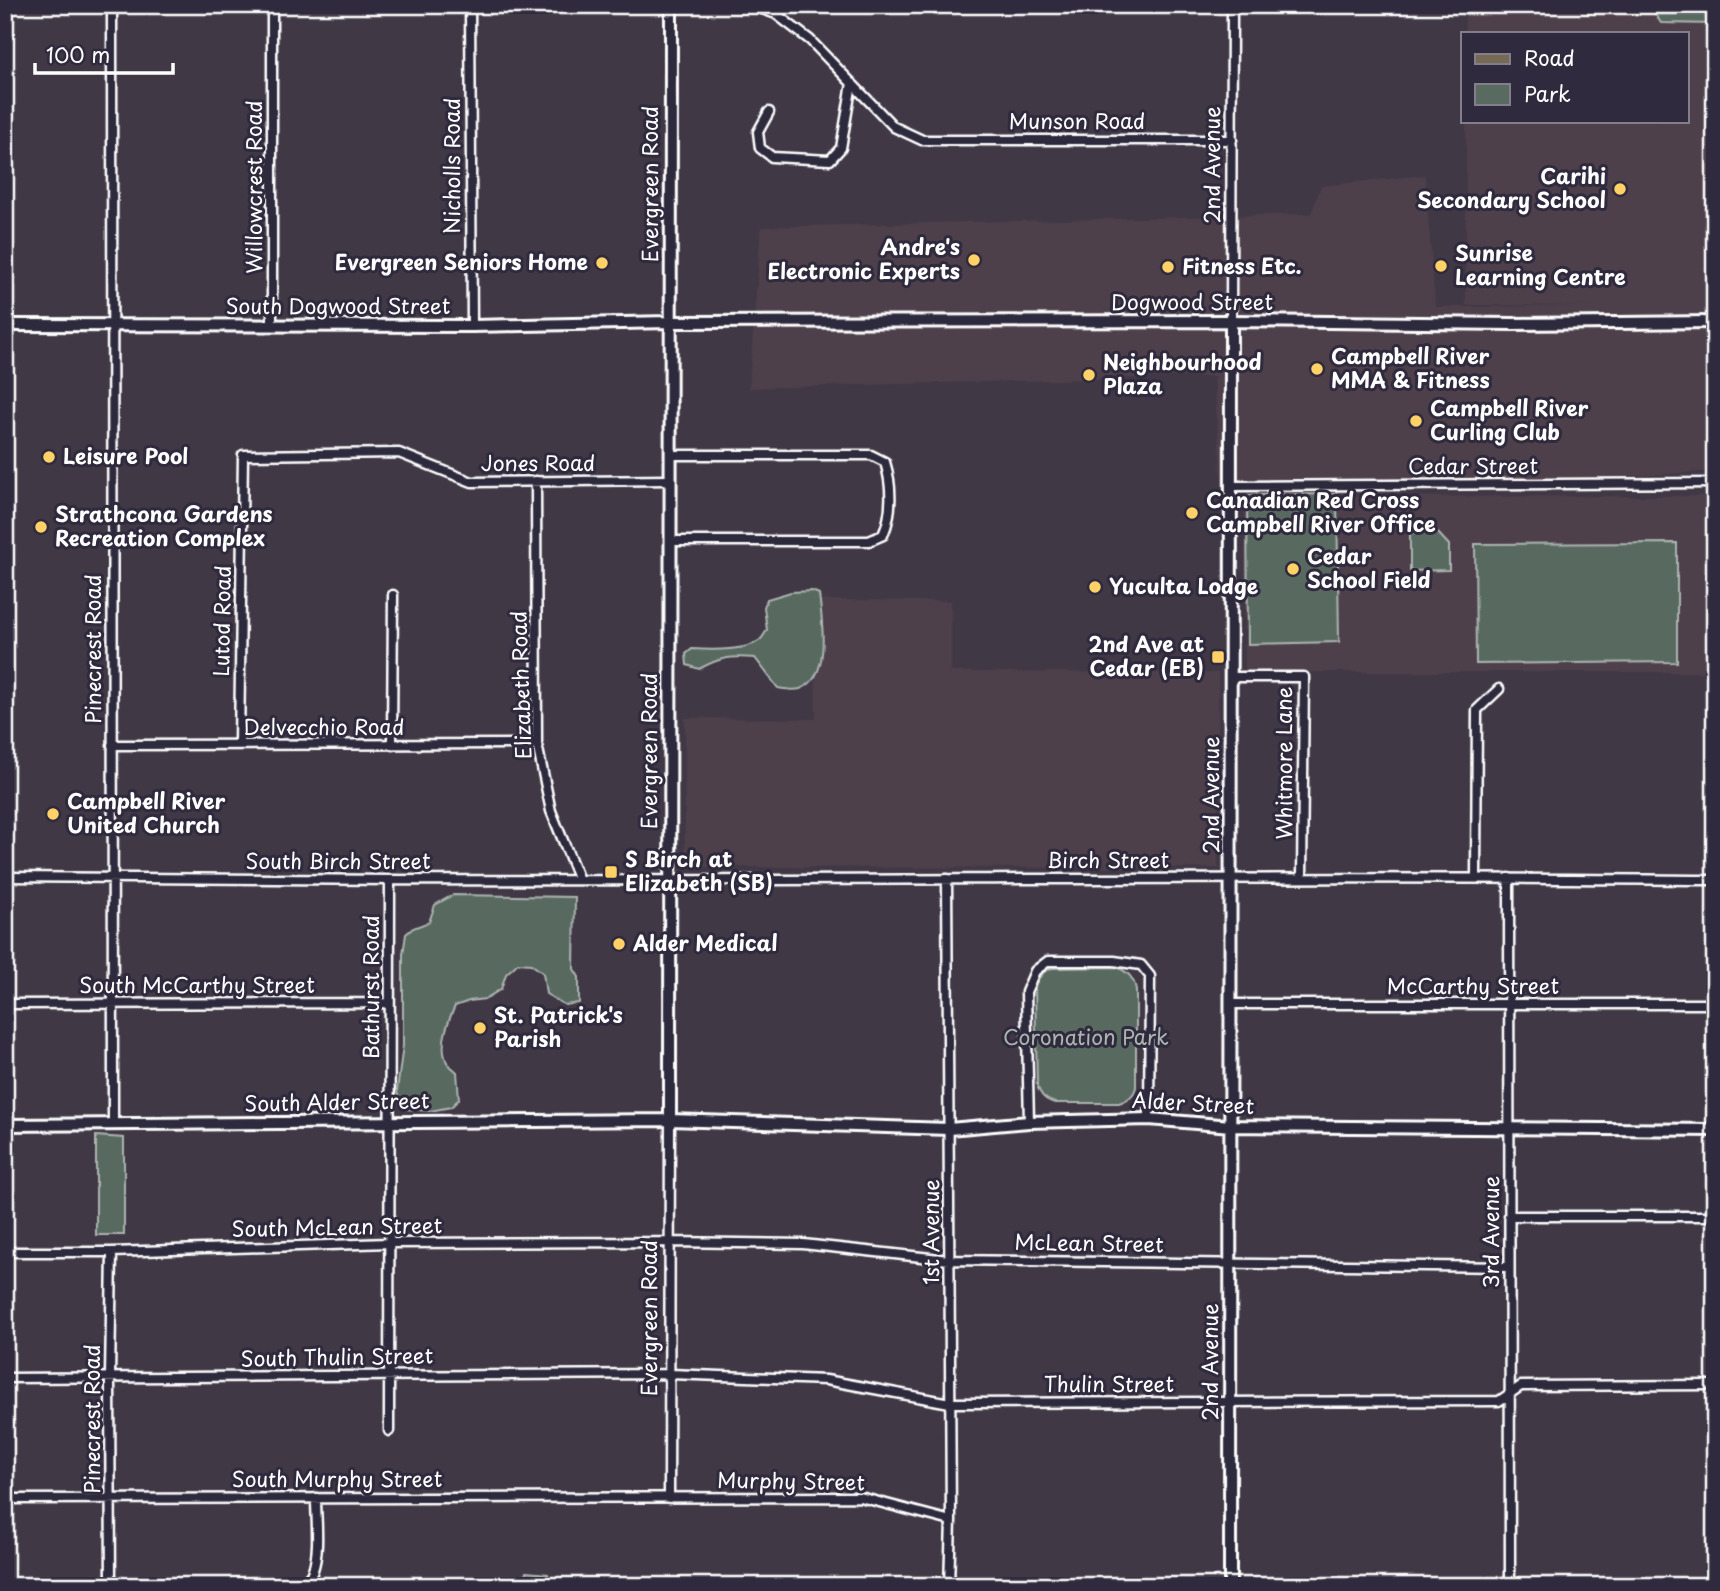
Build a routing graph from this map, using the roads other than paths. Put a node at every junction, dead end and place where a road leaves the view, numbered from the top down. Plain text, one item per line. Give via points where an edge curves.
1 (111, 5) edge
2 (272, 5) edge
3 (470, 5) edge
4 (671, 5) edge
5 (751, 5) edge
6 (1232, 5) edge
7 (852, 83) junction
8 (769, 112) dead end
9 (1232, 140) junction
10 (1231, 321) junction
11 (670, 322) junction
12 (1715, 322) edge
13 (5, 325) edge
14 (112, 326) junction
15 (272, 326) junction
16 (472, 326) junction
17 (243, 455) joint
18 (670, 455) junction
19 (670, 480) junction
20 (536, 481) junction
21 (1715, 483) edge
22 (1231, 486) junction
23 (670, 541) junction
24 (393, 595) dead end
25 (1231, 677) junction
26 (1499, 689) dead end
27 (537, 744) junction
28 (112, 745) junction
29 (239, 745) junction
30 (392, 745) junction
31 (5, 877) edge
32 (113, 877) junction
33 (1509, 877) junction
34 (1231, 878) junction
35 (1302, 878) junction
36 (1476, 878) junction
37 (947, 879) junction
38 (390, 880) junction
39 (579, 880) junction
40 (670, 880) junction
41 (1715, 880) edge
42 (113, 1003) junction
43 (389, 1003) junction
44 (5, 1004) edge
45 (1231, 1004) junction
46 (1509, 1004) junction
47 (1715, 1004) edge
48 (670, 1119) junction
49 (1149, 1119) junction
50 (389, 1122) junction
51 (1029, 1122) junction
52 (5, 1125) edge
53 (113, 1125) junction
54 (1231, 1126) junction
55 (1509, 1128) junction
56 (948, 1129) junction
57 (1715, 1130) edge
58 (1509, 1216) junction
59 (1715, 1216) edge
60 (670, 1242) junction
61 (389, 1243) junction
62 (5, 1252) edge
63 (112, 1252) junction
64 (949, 1259) junction
65 (1231, 1263) junction
66 (1509, 1267) junction
67 (670, 1374) junction
68 (389, 1375) junction
69 (5, 1378) edge
70 (110, 1378) junction
71 (1715, 1385) edge
72 (1510, 1394) junction
73 (1230, 1402) junction
74 (950, 1403) junction
75 (389, 1431) dead end
76 (669, 1497) junction
77 (316, 1498) junction
78 (5, 1499) edge
79 (111, 1499) junction
80 (951, 1521) junction
81 (111, 1586) edge
82 (298, 1586) edge
83 (949, 1586) edge
84 (1230, 1586) edge
85 (1510, 1586) edge

1 - 14 street, Pinecrest Road
2 - 15 street, Willowcrest Road
3 - 16 street, Nicholls Road
4 - 11 street, Evergreen Road
5 - 7 street via 775,15 810,40
6 - 9 street, 2nd Avenue
7 - 8 street via 841,148 830,160 772,157 760,148 758,132
7 - 9 street, Munson Road via 894,127 922,140
9 - 10 street, 2nd Avenue
10 - 11 street, Dogwood Street
10 - 12 street, Dogwood Street
10 - 22 street, 2nd Avenue
11 - 16 street, South Dogwood Street
11 - 18 street, Evergreen Road
13 - 14 street, South Dogwood Street
14 - 15 street, South Dogwood Street
14 - 28 street, Pinecrest Road
15 - 16 street, South Dogwood Street
17 - 20 street, Jones Road via 399,453 472,482
17 - 29 street, Lutod Road
18 - 19 street, Evergreen Road
18 - 23 street via 871,455 885,463 889,476 890,521 883,535 869,541
19 - 20 street, Jones Road
19 - 23 street, Evergreen Road
20 - 27 street, Elizabeth Road
21 - 22 street, Cedar Street
22 - 25 street, 2nd Avenue
23 - 40 street, Evergreen Road
24 - 30 street
25 - 34 street, 2nd Avenue
25 - 35 street, Whitmore Lane via 1304,677
26 - 36 street via 1477,710
27 - 30 street, Delvecchio Road
27 - 39 street, Elizabeth Road via 551,811
28 - 29 street, Delvecchio Road
28 - 32 street, Pinecrest Road
29 - 30 street, Delvecchio Road
31 - 32 street, South Birch Street
32 - 38 street, South Birch Street
32 - 42 street, Pinecrest Road
33 - 36 street, Birch Street
33 - 41 street, Birch Street
33 - 46 street, 3rd Avenue
34 - 35 street, Birch Street
34 - 37 street, Birch Street
34 - 45 street, 2nd Avenue
35 - 36 street, Birch Street
37 - 40 street, Birch Street
37 - 56 street, 1st Avenue
38 - 39 street, South Birch Street
38 - 43 street, Bathurst Road
39 - 40 street, South Birch Street
40 - 48 street, Evergreen Road
42 - 43 street, South McCarthy Street
42 - 44 street, South McCarthy Street
42 - 53 street, Pinecrest Road
43 - 50 street, Bathurst Road
45 - 46 street, McCarthy Street
45 - 54 street, 2nd Avenue
46 - 47 street, McCarthy Street
46 - 55 street, 3rd Avenue
48 - 50 street, South Alder Street
48 - 56 street, Alder Street
48 - 60 street, Evergreen Road
49 - 51 street, Alder Street
49 - 51 street via 1150,975 1141,965 1114,961 1048,961 1035,971 1026,992
49 - 54 street, Alder Street
50 - 53 street, South Alder Street
50 - 61 street, Bathurst Road
51 - 56 street, Alder Street
52 - 53 street, South Alder Street
54 - 55 street, Alder Street
54 - 65 street, 2nd Avenue
55 - 57 street, Alder Street
55 - 58 street, 3rd Avenue
56 - 64 street, 1st Avenue
58 - 59 street
58 - 66 street, 3rd Avenue
60 - 61 street, South McLean Street
60 - 64 street, McLean Street via 803,1244
60 - 67 street, Evergreen Road
61 - 63 street, South McLean Street
61 - 68 street, Bathurst Road
62 - 63 street, South McLean Street
63 - 70 street, Pinecrest Road
64 - 65 street, McLean Street
64 - 74 street, 1st Avenue
65 - 66 street, McLean Street
65 - 73 street, 2nd Avenue
66 - 72 street, 3rd Avenue
67 - 68 street, South Thulin Street
67 - 74 street, Thulin Street via 826,1380
67 - 76 street, Evergreen Road
68 - 70 street, South Thulin Street
68 - 75 street, Bathurst Road
69 - 70 street, South Thulin Street
70 - 79 street, Pinecrest Road
71 - 72 street, Thulin Street via 1521,1386
72 - 73 street, Thulin Street via 1499,1401
72 - 85 street, 3rd Avenue
73 - 74 street, Thulin Street
73 - 84 street, 2nd Avenue
74 - 80 street, 1st Avenue
76 - 77 street, South Murphy Street
76 - 80 street, Murphy Street via 860,1497
77 - 79 street, South Murphy Street
77 - 82 street via 313,1572
78 - 79 street, South Murphy Street
79 - 81 street, Pinecrest Road
80 - 83 street, 1st Avenue

